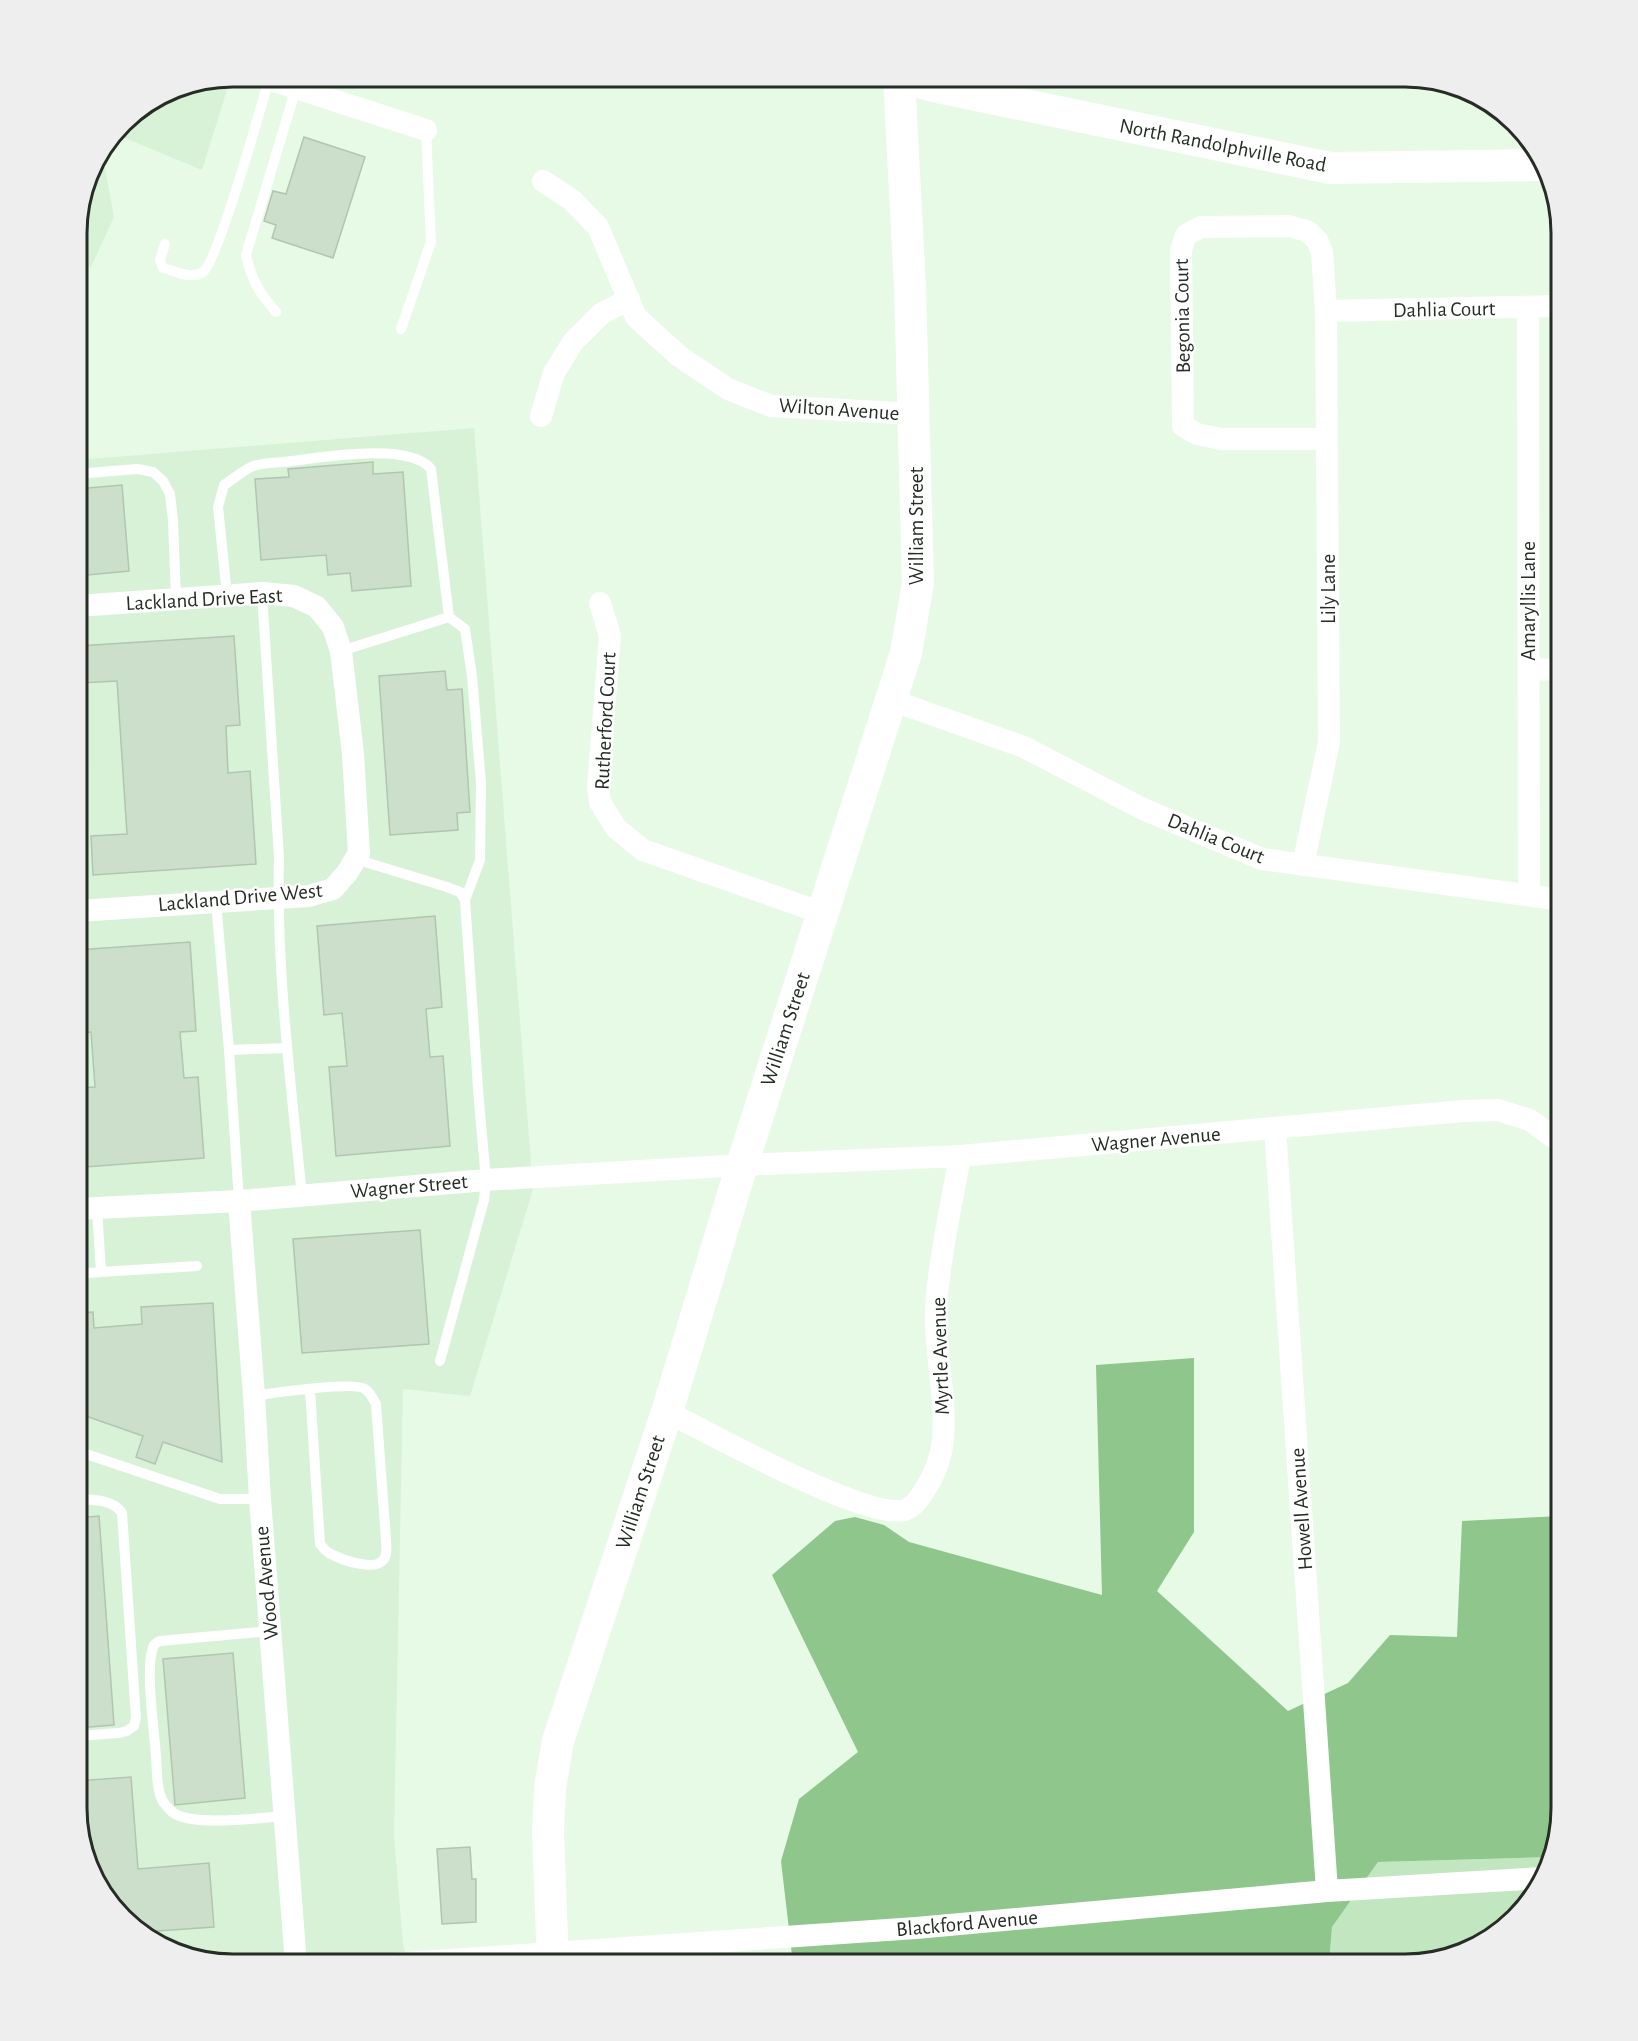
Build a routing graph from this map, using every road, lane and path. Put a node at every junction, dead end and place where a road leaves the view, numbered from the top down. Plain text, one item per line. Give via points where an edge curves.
1 (263, 87) edge
2 (293, 87) edge
3 (899, 87) edge
4 (938, 87) edge
5 (296, 88) junction
6 (426, 130) joint
7 (1534, 165) edge
8 (543, 181) dead end
9 (165, 244) dead end
10 (629, 299) junction
11 (1551, 306) edge
12 (1527, 307) junction
13 (1326, 311) junction
14 (276, 312) dead end
15 (401, 329) dead end
16 (915, 414) junction
17 (541, 416) dead end
18 (1327, 439) junction
19 (87, 473) edge
20 (262, 593) junction
21 (227, 595) junction
22 (176, 599) junction
23 (600, 603) dead end
24 (87, 605) edge
25 (449, 617) junction
26 (341, 651) junction
27 (1529, 669) junction
28 (1551, 670) edge
29 (891, 700) junction
30 (353, 754) joint
31 (355, 859) junction
32 (1303, 865) junction
33 (1529, 895) junction
34 (278, 898) junction
35 (1551, 898) edge
36 (465, 900) junction
37 (216, 902) junction
38 (87, 910) edge
39 (822, 913) junction
40 (287, 1048) junction
41 (229, 1050) junction
42 (1275, 1128) junction
43 (1551, 1135) edge
44 (960, 1156) junction
45 (742, 1165) junction
46 (486, 1180) junction
47 (302, 1196) junction
48 (239, 1202) junction
49 (87, 1208) edge
50 (197, 1266) dead end
51 (101, 1272) junction
52 (87, 1273) edge
53 (440, 1360) dead end
54 (311, 1395) junction
55 (254, 1396) junction
56 (667, 1412) junction
57 (87, 1454) edge
58 (260, 1500) junction
59 (87, 1501) edge
60 (270, 1631) junction
61 (87, 1736) edge
62 (284, 1816) junction
63 (1532, 1879) edge
64 (1327, 1891) junction
65 (295, 1954) edge
66 (553, 1954) edge
67 (612, 1954) edge

1 - 9 lane via 224,224 206,270 197,276 163,268 160,260
2 - 5 street
3 - 16 main road, William Street
4 - 7 main road, North Randolphville Road via 1330,168
5 - 6 street
5 - 14 lane via 246,255 259,293
6 - 15 lane via 431,242
8 - 10 street, Wilton Avenue via 572,200 598,227
10 - 16 street, Wilton Avenue via 636,317 679,356 728,389 771,405
10 - 17 street via 601,314 573,342 554,373
11 - 12 street, Dahlia Court
12 - 13 street, Dahlia Court
12 - 27 street, Amaryllis Lane
13 - 18 street, Lily Lane
13 - 18 street, Begonia Court via 1322,252 1307,231 1289,226 1201,227 1186,235 1181,250 1184,426 1197,434 1221,439
16 - 29 main road, William Street via 918,583 906,653
18 - 32 street, Lily Lane via 1329,742
19 - 22 lane via 137,469 153,472 163,481 170,494 173,520
20 - 21 street, Lackland Drive East
20 - 26 street, Lackland Drive East via 294,596 317,607 333,627
20 - 34 lane via 279,857
21 - 22 street, Lackland Drive East
21 - 25 lane via 218,507 224,485 252,466 380,453 413,457 431,469
22 - 24 street, Lackland Drive East
23 - 39 street, Rutherford Court via 610,636 598,787 600,802 616,828 643,850
25 - 26 lane
25 - 36 lane via 465,629 482,783 480,860
26 - 30 street, Lackland Drive East
27 - 28 street
27 - 33 street, Amaryllis Lane
29 - 32 street, Dahlia Court via 1024,747 1143,808 1262,859
29 - 39 main road, William Street
30 - 31 street, Lackland Drive West via 359,853
31 - 34 street, Lackland Drive West via 333,889 309,896
31 - 36 lane via 447,887 460,892
32 - 33 street, Dahlia Court
33 - 35 street, Dahlia Court
34 - 37 street, Lackland Drive West
34 - 40 lane
36 - 46 lane
37 - 38 street, Lackland Drive West
37 - 41 lane
39 - 45 main road, William Street
40 - 41 lane
40 - 47 lane
41 - 48 lane
42 - 43 street, Wagner Avenue via 1498,1110 1530,1120
42 - 44 street, Wagner Avenue
42 - 64 street, Howell Avenue
44 - 45 street, Wagner Avenue
44 - 56 street, Myrtle Avenue via 935,1327 943,1441 932,1478 914,1504 905,1510 872,1506 831,1492
45 - 46 street, Wagner Street
45 - 56 main road, William Street
46 - 47 street, Wagner Street
46 - 53 lane via 484,1200
47 - 48 street, Wagner Street
48 - 49 street, Wagner Street
48 - 55 street, Wood Avenue
49 - 51 lane
50 - 51 lane
51 - 52 lane
54 - 54 lane via 357,1385 376,1404 387,1554 378,1564 362,1565 329,1554 320,1545
54 - 55 lane via 298,1389
55 - 58 street, Wood Avenue
56 - 66 main road, William Street via 558,1741 548,1832
57 - 58 lane via 220,1499
58 - 60 street, Wood Avenue
59 - 61 lane via 118,1506 122,1513 135,1718 134,1726 127,1731
60 - 62 street, Wood Avenue
60 - 62 lane via 156,1643 151,1666 157,1765 160,1797 180,1817 195,1821
62 - 65 street, Wood Avenue
63 - 64 street, Blackford Avenue
64 - 67 street, Blackford Avenue

